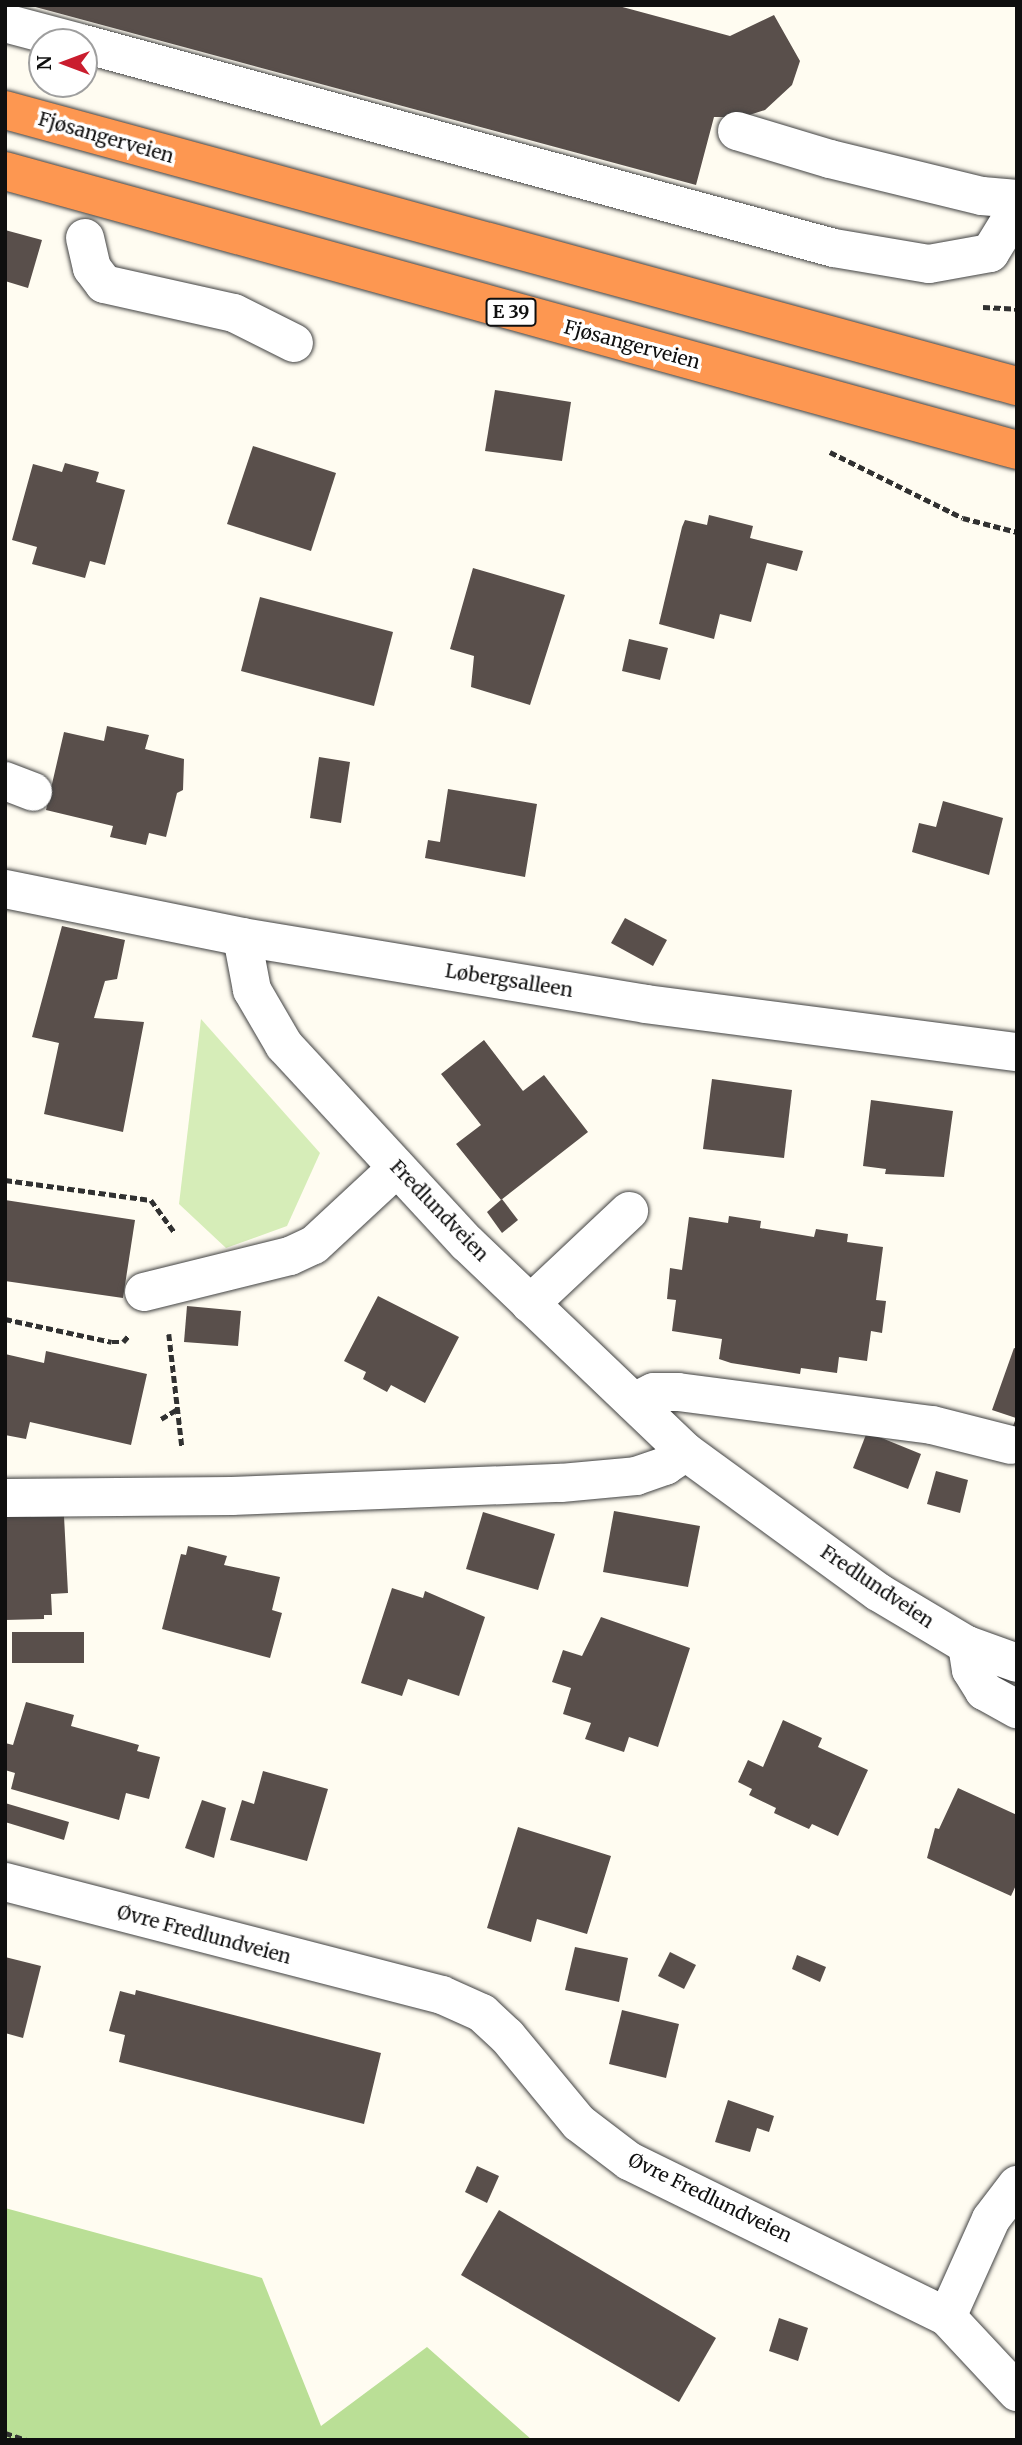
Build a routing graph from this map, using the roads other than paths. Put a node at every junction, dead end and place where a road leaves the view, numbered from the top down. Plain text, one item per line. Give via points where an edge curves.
1 (5, 23) edge
2 (28, 29) edge
3 (98, 48) edge
4 (5, 110) edge
5 (737, 131) dead end
6 (5, 171) edge
7 (1017, 199) edge
8 (1017, 209) edge
9 (85, 238) dead end
10 (294, 342) dead end
11 (1017, 386) edge
12 (1017, 450) edge
13 (5, 889) edge
14 (243, 937) junction
15 (1017, 1052) edge
16 (397, 1168) junction
17 (629, 1211) dead end
18 (161, 1288) road end
19 (530, 1304) junction
20 (634, 1402) junction
21 (1011, 1445) dead end
22 (686, 1452) junction
23 (5, 1498) edge
24 (967, 1645) junction
25 (1017, 1662) edge
26 (1017, 1709) edge
27 (5, 1882) edge
28 (1017, 2185) edge
29 (947, 2317) junction
30 (1017, 2392) edge

1 - 2 street
3 - 8 street via 834,248 929,264 990,253
4 - 11 highway, Fjøsangerveien
5 - 7 street via 982,196
6 - 12 highway, Fjøsangerveien / E 39
9 - 10 street via 92,268 104,284 234,313
13 - 14 street, Løbergsalleen
14 - 15 street, Løbergsalleen via 646,1004
14 - 16 street, Fredlundveien via 252,990 284,1045
16 - 18 street via 314,1245 290,1256
16 - 19 street, Fredlundveien
17 - 19 street
19 - 20 street, Fredlundveien
20 - 21 street via 654,1392 678,1392 932,1425
20 - 22 street, Fredlundveien
22 - 23 street via 665,1466 636,1476 561,1483
22 - 24 street, Fredlundveien via 878,1592
24 - 25 street, Fredlundveien
24 - 26 street via 971,1670 984,1691
27 - 29 street, Øvre Fredlundveien via 442,1995 482,2012 579,2123 629,2161
28 - 29 street via 991,2219
29 - 30 street

